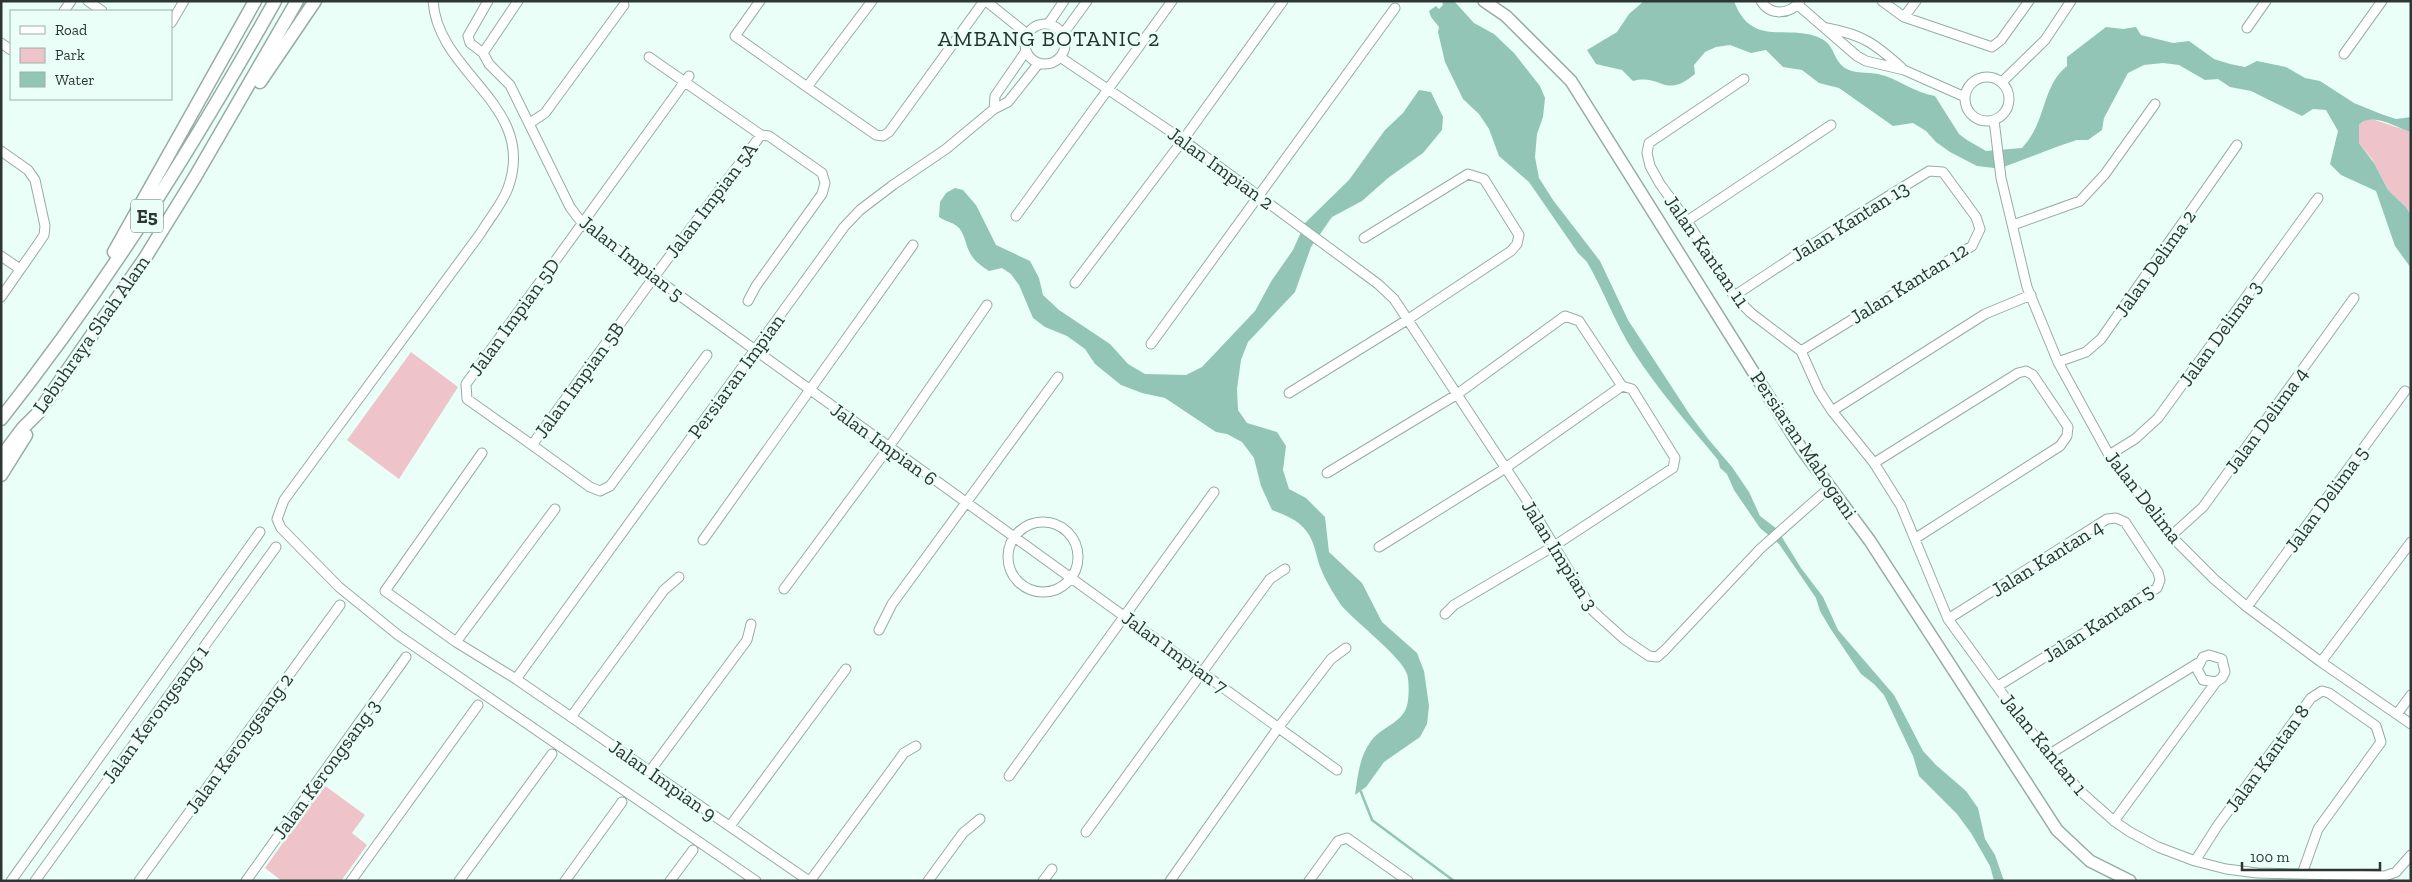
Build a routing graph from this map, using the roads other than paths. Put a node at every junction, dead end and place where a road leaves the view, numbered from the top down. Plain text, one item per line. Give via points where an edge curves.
1 (88, 1) edge
2 (184, 1) edge
3 (255, 1) edge
4 (275, 1) edge
5 (297, 1) edge
6 (315, 1) edge
7 (433, 1) edge
8 (488, 1) edge
9 (518, 1) edge
10 (760, 1) edge
11 (872, 1) edge
12 (985, 1) edge
13 (1064, 1) edge
14 (1088, 1) edge
15 (1172, 1) edge
16 (1283, 1) edge
17 (1484, 1) edge
18 (1761, 1) edge
19 (1882, 1) edge
20 (1916, 1) edge
21 (2029, 1) edge
22 (2071, 1) edge
23 (2266, 1) edge
24 (2382, 1) edge
25 (1799, 3) edge
26 (624, 4) dead end
27 (1395, 8) dead end
28 (101, 10) edge
29 (1904, 17) junction
30 (172, 21) edge
31 (1049, 23) junction
32 (1825, 27) junction
33 (2246, 28) dead end
34 (1027, 34) junction
35 (1063, 34) junction
36 (1026, 52) junction
37 (483, 53) junction
38 (2344, 54) dead end
39 (649, 57) dead end
40 (1060, 57) junction
41 (1039, 63) junction
42 (1904, 70) junction
43 (687, 79) junction
44 (1744, 79) dead end
45 (2002, 82) junction
46 (807, 87) junction
47 (1108, 89) junction
48 (1966, 97) junction
49 (2155, 104) dead end
50 (994, 109) junction
51 (1994, 120) junction
52 (530, 123) junction
53 (1831, 125) dead end
54 (761, 135) junction
55 (1182, 140) junction
56 (2237, 145) dead end
57 (1, 151) edge
58 (195, 177) junction
59 (1259, 195) junction
60 (1962, 197) joint
61 (2318, 198) dead end
62 (1016, 216) dead end
63 (1687, 221) junction
64 (582, 223) junction
65 (2012, 224) junction
66 (1364, 238) dead end
67 (913, 245) dead end
68 (1, 256) edge
69 (20, 269) junction
70 (654, 277) junction
71 (1075, 283) dead end
72 (1378, 284) joint
73 (2030, 295) junction
74 (1734, 296) junction
75 (1, 297) edge
76 (2354, 298) dead end
77 (748, 301) dead end
78 (987, 305) dead end
79 (1407, 320) junction
80 (73, 324) junction
81 (1151, 344) dead end
82 (755, 349) junction
83 (1801, 351) junction
84 (707, 355) dead end
85 (2058, 362) junction
86 (1058, 377) dead end
87 (1622, 386) junction
88 (810, 389) junction
89 (2405, 391) dead end
90 (1289, 393) dead end
91 (1456, 395) junction
92 (1832, 411) junction
93 (38, 413) junction
94 (2, 417) edge
95 (532, 445) junction
96 (889, 447) junction
97 (482, 453) dead end
98 (2109, 455) junction
99 (1, 457) edge
100 (1874, 462) junction
101 (1504, 468) junction
102 (1327, 473) dead end
103 (1, 476) edge
104 (1829, 488) junction
105 (1214, 492) dead end
106 (966, 503) junction
107 (555, 509) dead end
108 (260, 532) dead end
109 (2171, 536) junction
110 (1014, 537) junction
111 (1916, 538) junction
112 (703, 540) dead end
113 (2411, 542) edge
114 (2139, 544) joint
115 (1554, 546) junction
116 (276, 547) dead end
117 (1379, 547) dead end
118 (1285, 569) dead end
119 (680, 577) dead end
120 (1071, 577) junction
121 (784, 589) dead end
122 (340, 605) dead end
123 (2247, 607) junction
124 (1445, 614) dead end
125 (1124, 615) junction
126 (1948, 618) junction
127 (751, 624) dead end
128 (879, 630) dead end
129 (456, 642) junction
130 (1346, 648) dead end
131 (406, 657) dead end
132 (2321, 662) junction
133 (2198, 663) junction
134 (846, 669) dead end
135 (1202, 672) junction
136 (516, 679) junction
137 (2216, 682) junction
138 (1998, 686) junction
139 (2411, 695) edge
140 (478, 705) dead end
141 (2397, 714) junction
142 (571, 717) junction
143 (2411, 724) edge
144 (1278, 728) junction
145 (916, 746) dead end
146 (552, 754) dead end
147 (2048, 755) junction
148 (1337, 770) dead end
149 (650, 771) junction
150 (1010, 776) dead end
151 (622, 802) dead end
152 (980, 819) dead end
153 (2114, 821) junction
154 (730, 826) junction
155 (1086, 832) dead end
156 (692, 850) dead end
157 (2411, 855) edge
158 (2195, 861) junction
159 (1052, 869) dead end
160 (2302, 874) junction
161 (11, 881) edge
162 (35, 881) edge
163 (139, 881) edge
164 (246, 881) edge
165 (351, 881) edge
166 (459, 881) edge
167 (565, 881) edge
168 (670, 881) edge
169 (756, 881) edge
170 (810, 881) edge
171 (928, 881) edge
172 (1043, 881) edge
173 (1170, 881) edge
174 (1309, 881) edge
175 (1408, 881) edge
176 (2130, 881) edge

1 - 28 street
2 - 30 street
3 - 80 highway
4 - 80 highway, Lebuhraya Shah Alam / E5 via 226,89 139,229
5 - 58 highway, Lebuhraya Shah Alam / E5
6 - 58 highway
7 - 169 street via 434,17 441,36 498,108 510,132 512,172 508,188 480,234 284,500 277,519 300,548 369,613
8 - 37 street, Jalan Impian 5 via 468,36
9 - 37 street
10 - 46 street via 735,36
11 - 46 street
12 - 34 street
12 - 46 street via 883,136 876,135
13 - 31 street
14 - 35 street
15 - 47 street
16 - 55 street
17 - 104 main road, Persiaran Mahogani via 1506,16 1571,81
18 - 25 street via 1769,10 1776,12 1792,10
19 - 29 street
20 - 29 street
21 - 29 street via 2001,40 1992,47
22 - 45 street via 2045,40
23 - 33 street
24 - 38 street
25 - 32 street
26 - 52 street via 545,113
27 - 59 street
31 - 34 street via 1039,24
31 - 35 street
32 - 42 street via 1876,44
32 - 42 street via 1866,61
34 - 36 street
35 - 40 street via 1066,43
36 - 41 street
36 - 50 street via 995,96
37 - 52 street, Jalan Impian 5 via 489,64 510,85
39 - 43 street
40 - 41 street via 1050,63
40 - 47 street, Jalan Impian 2
41 - 50 street, Persiaran Impian via 1008,102
42 - 48 street
43 - 54 street
43 - 64 street
44 - 63 street, Jalan Kantan 11 via 1649,143 1650,166
45 - 48 street via 1989,77 1976,80 1967,90
45 - 51 street via 2009,103 2006,111
47 - 55 street, Jalan Impian 2
47 - 62 street
48 - 51 street via 1966,104 1974,116 1987,122
49 - 65 street via 2080,201
50 - 82 street, Persiaran Impian via 946,149 860,210 844,227
51 - 65 street, Jalan Delima via 2001,178
52 - 64 street, Jalan Impian 5 via 570,207
53 - 63 street
54 - 70 street, Jalan Impian 5A
54 - 77 street, Jalan Impian 5A via 769,136 822,173 825,183 822,194
55 - 59 street, Jalan Impian 2
55 - 71 street
56 - 85 street, Jalan Delima 2 via 2101,339 2086,352
57 - 69 street via 32,175 44,219 44,235
58 - 93 highway, Lebuhraya Shah Alam / E5 via 145,258
59 - 72 street, Jalan Impian 2
59 - 81 street
60 - 74 street, Jalan Kantan 13 via 1943,172 1929,171
60 - 83 street, Jalan Kantan 12 via 1980,229 1972,246
61 - 98 street, Jalan Delima 3 via 2158,418 2135,439
63 - 74 street, Jalan Kantan 11
64 - 70 street, Jalan Impian 5
64 - 95 street, Jalan Impian 5D via 466,384 467,399
65 - 73 street, Jalan Delima
66 - 79 street via 1468,174 1484,179 1519,235 1511,251
67 - 88 street
68 - 69 street
69 - 75 street
70 - 82 street, Jalan Impian 5
70 - 95 street, Jalan Impian 5B
72 - 79 street, Jalan Impian 3 via 1394,299
73 - 85 street, Jalan Delima
73 - 92 street via 1985,314
74 - 83 street, Jalan Kantan 11
76 - 109 street, Jalan Delima 4 via 2202,507
78 - 96 street
79 - 90 street
79 - 91 street, Jalan Impian 3
80 - 94 highway, Lebuhraya Shah Alam / E5
82 - 88 street, Jalan Impian 6
82 - 136 street, Persiaran Impian
83 - 92 street, Jalan Kantan 11
84 - 95 street, Jalan Impian 5B via 610,486 600,491 590,487
85 - 98 street, Jalan Delima
86 - 106 street
87 - 91 street via 1579,321 1565,316
87 - 101 street
87 - 115 street via 1632,389 1654,422 1675,458 1673,468
88 - 96 street, Jalan Impian 6
88 - 112 street
89 - 123 street, Jalan Delima 5
91 - 101 street, Jalan Impian 3
91 - 102 street
92 - 100 street, Jalan Kantan 1
93 - 99 highway, Lebuhraya Shah Alam / E5
93 - 103 highway
96 - 106 street, Jalan Impian 6
96 - 121 street
97 - 129 street, Jalan Impian 9 via 385,591
98 - 109 street, Jalan Delima
100 - 111 street, Jalan Kantan 1
100 - 111 street via 2018,373 2033,374 2068,427 2067,436 2060,446
101 - 115 street, Jalan Impian 3
101 - 117 street
104 - 115 street, Jalan Impian 3 via 1760,548 1653,658 1624,640 1593,611
104 - 176 main road, Persiaran Mahogani via 1870,541 2057,830 2090,861
105 - 125 street
106 - 110 street, Jalan Impian 6
106 - 128 street via 892,604
107 - 129 street
108 - 161 street
109 - 123 street, Jalan Delima
110 - 120 street, Jalan Impian 7
110 - 120 street via 1008,552 1010,569 1023,586 1044,592 1055,590
110 - 120 street via 1034,523 1046,522 1067,532 1077,552 1077,564
111 - 126 street, Jalan Kantan 1
113 - 132 street
114 - 126 street, Jalan Kantan 4 via 2125,522 2116,518 2107,520
114 - 138 street, Jalan Kantan 5 via 2158,572 2157,588
115 - 124 street via 1454,605
116 - 162 street, Jalan Kerongsang 1
118 - 135 street via 1270,579
119 - 142 street via 664,590
120 - 125 street, Jalan Impian 7
122 - 163 street, Jalan Kerongsang 2
123 - 132 street, Jalan Delima
125 - 135 street, Jalan Impian 7
125 - 150 street
126 - 138 street, Jalan Kantan 1
127 - 149 street via 747,640
129 - 136 street, Jalan Impian 9
130 - 144 street via 1331,659
131 - 164 street, Jalan Kerongsang 3
132 - 141 street, Jalan Delima
133 - 137 street via 2199,676 2210,683
133 - 137 street via 2209,655 2222,659 2225,672
133 - 147 street
134 - 154 street
135 - 144 street, Jalan Impian 7
135 - 155 street
136 - 142 street, Jalan Impian 9
137 - 153 street
138 - 147 street, Jalan Kantan 1
139 - 141 street
140 - 165 street
141 - 143 street, Jalan Delima
142 - 149 street, Jalan Impian 9
144 - 148 street, Jalan Impian 7
144 - 173 street
145 - 170 street via 904,753
146 - 166 street
147 - 153 street, Jalan Kantan 1 via 2079,790
149 - 154 street, Jalan Impian 9
151 - 167 street
152 - 171 street via 963,833
153 - 158 street, Jalan Kantan 1 via 2158,847
154 - 170 street, Jalan Impian 9
156 - 168 street
157 - 160 street, Jalan Kantan 1 via 2396,872 2385,876
158 - 160 street, Jalan Kantan 1 via 2257,873
158 - 160 street, Jalan Kantan 8 via 2311,698 2322,691 2376,726 2381,742 2318,829
159 - 172 street
174 - 175 street via 1338,841 1347,838

